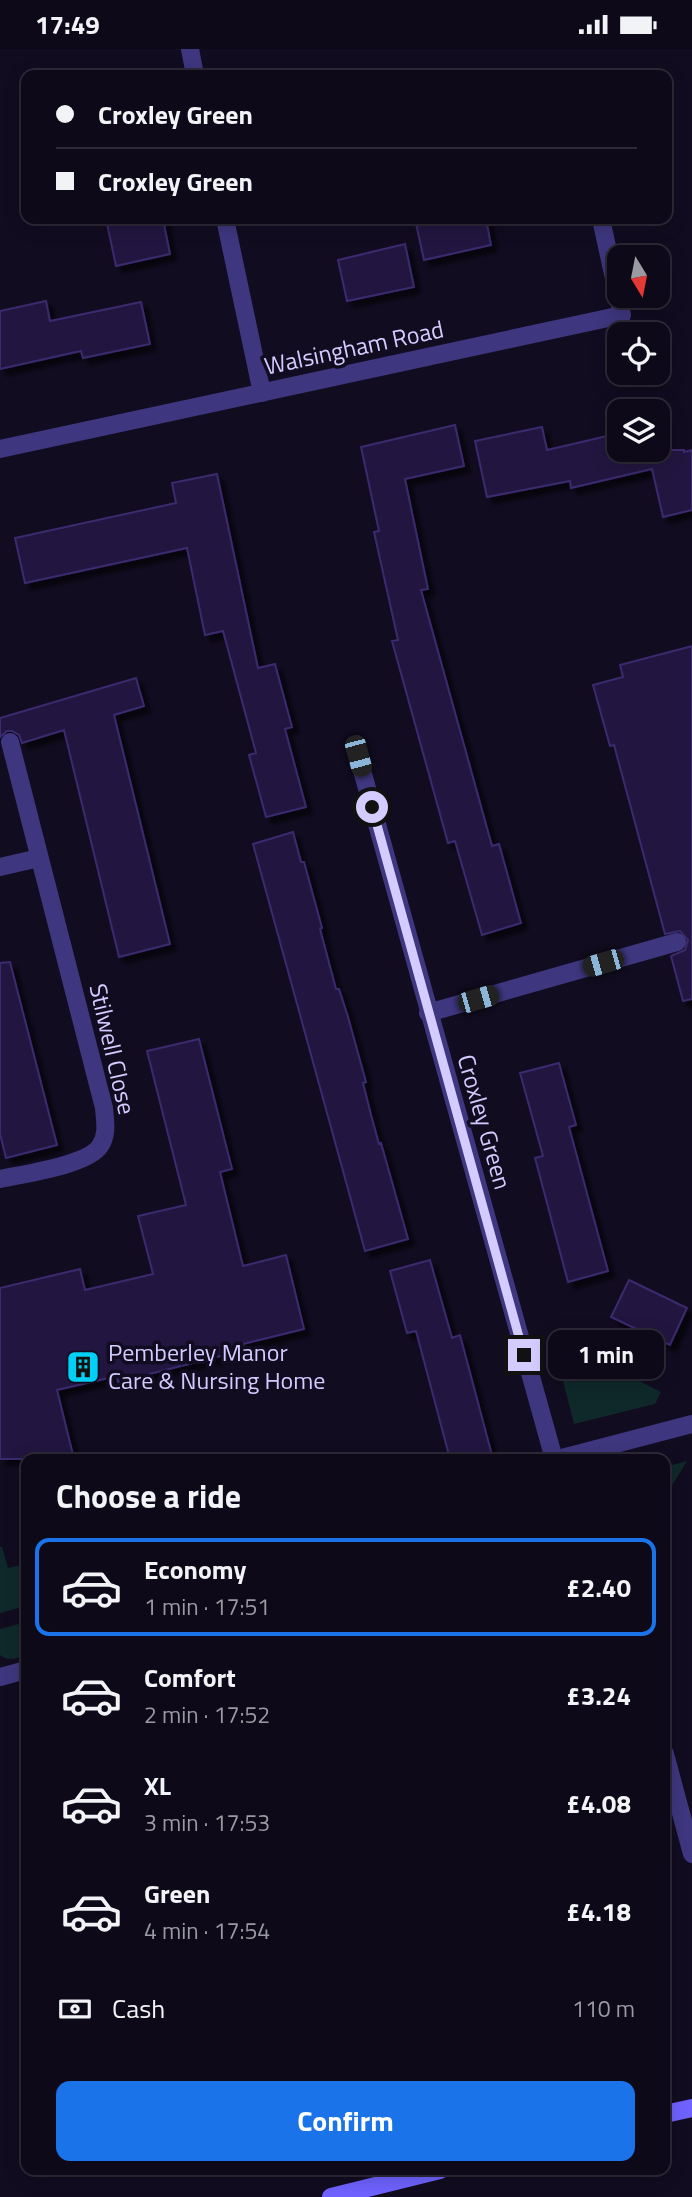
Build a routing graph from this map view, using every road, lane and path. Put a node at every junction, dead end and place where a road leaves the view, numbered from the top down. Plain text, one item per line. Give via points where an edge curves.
1 (190, 49) edge
2 (194, 70) edge
3 (226, 224) edge
4 (602, 224) edge
5 (262, 393) junction
6 (0, 449) edge
7 (10, 742) dead end
8 (358, 756) dead end
9 (40, 858) junction
10 (0, 867) edge
11 (677, 942) dead end
12 (428, 1013) junction
13 (0, 1179) edge
14 (692, 1424) edge
15 (555, 1454) edge
16 (575, 1454) edge
17 (21, 1671) edge
18 (0, 1677) edge
19 (670, 1773) edge
20 (692, 1854) edge
21 (692, 2108) edge
22 (670, 2113) edge
23 (420, 2175) edge
24 (331, 2197) edge

1 - 2 street
3 - 5 street
4 - 5 street, Walsingham Road via 622,315
5 - 6 street, Walsingham Road
7 - 9 street, Stilwell Close
8 - 12 street, Croxley Green
9 - 10 street
9 - 13 street, Stilwell Close via 104,1108 106,1132 100,1148 81,1160
11 - 12 street
12 - 15 street, Croxley Green
14 - 16 street
17 - 18 street
19 - 20 street
21 - 22 street
23 - 24 street

